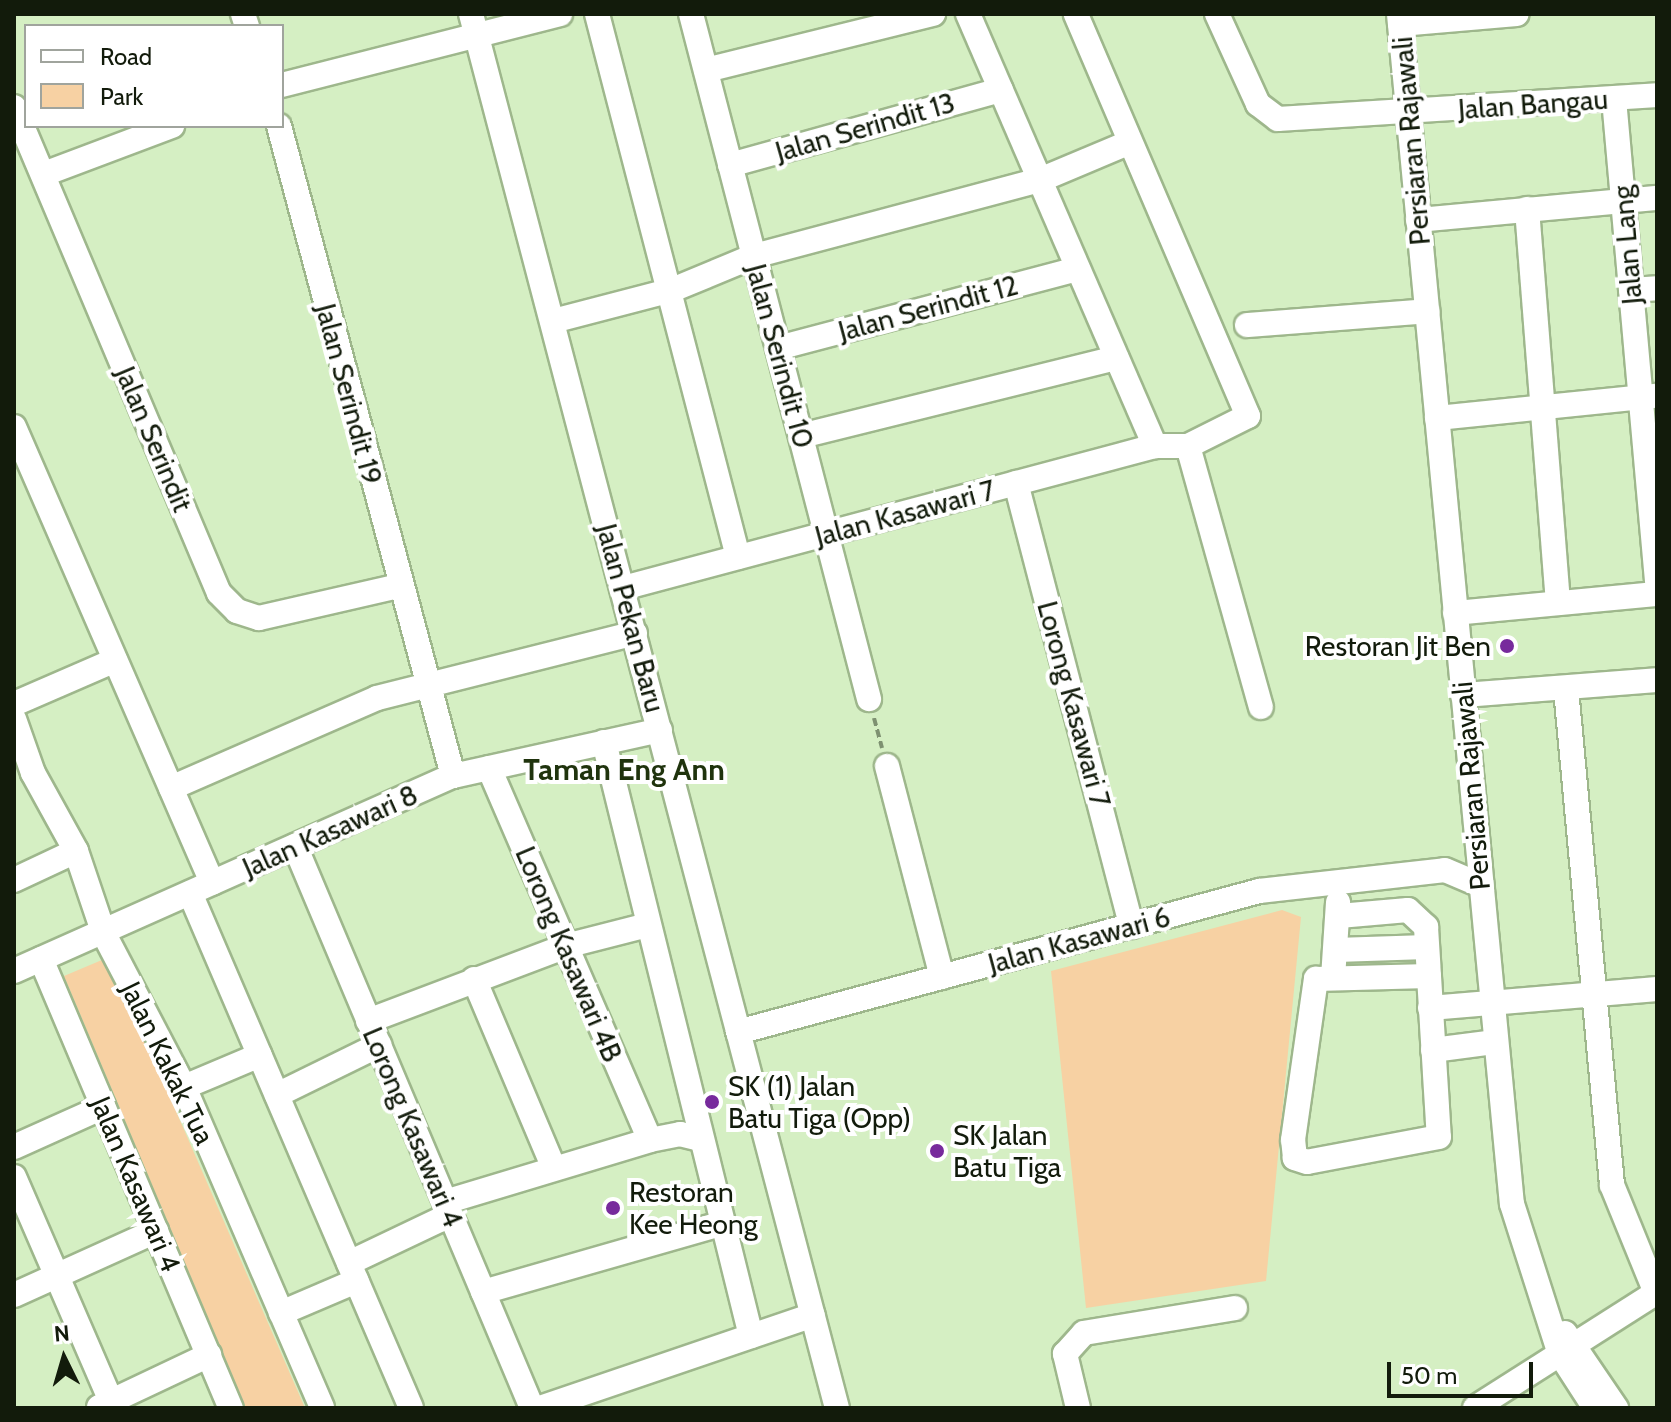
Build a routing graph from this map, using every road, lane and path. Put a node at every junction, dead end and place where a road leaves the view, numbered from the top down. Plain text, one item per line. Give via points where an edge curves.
1 (560, 14) edge
2 (597, 14) edge
3 (691, 14) edge
4 (933, 14) edge
5 (968, 14) edge
6 (1076, 14) edge
7 (1217, 14) edge
8 (1517, 14) edge
9 (1400, 19) edge
10 (475, 25) edge
11 (706, 70) junction
12 (284, 84) edge
13 (1001, 90) junction
14 (1657, 95) edge
15 (1614, 99) junction
16 (14, 107) edge
17 (1408, 113) junction
18 (167, 128) edge
19 (280, 128) edge
20 (1128, 143) junction
21 (730, 165) junction
22 (44, 174) junction
23 (1040, 180) junction
24 (1657, 198) edge
25 (1623, 201) junction
26 (1527, 209) junction
27 (1418, 220) junction
28 (754, 256) junction
29 (1078, 269) junction
30 (1657, 288) edge
31 (1631, 290) junction
32 (669, 291) junction
33 (1427, 311) junction
34 (553, 321) junction
35 (1247, 325) dead end
36 (778, 348) junction
37 (1117, 358) junction
38 (1649, 397) edge
39 (1545, 406) junction
40 (1437, 418) junction
41 (14, 427) edge
42 (801, 436) junction
43 (1155, 446) junction
44 (1188, 446) junction
45 (1016, 483) junction
46 (1653, 488) edge
47 (826, 534) junction
48 (738, 557) junction
49 (1657, 582) edge
50 (399, 586) junction
51 (623, 588) junction
52 (1657, 594) edge
53 (1558, 603) junction
54 (1455, 613) junction
55 (635, 633) junction
56 (115, 660) junction
57 (423, 673) junction
58 (1657, 680) edge
59 (1566, 689) junction
60 (1463, 695) junction
61 (869, 699) joint
62 (14, 704) edge
63 (1261, 707) dead end
64 (14, 719) edge
65 (660, 730) junction
66 (604, 742) junction
67 (887, 766) joint
68 (489, 768) junction
69 (453, 776) junction
70 (24, 777) edge
71 (171, 788) junction
72 (1476, 832) junction
73 (295, 846) junction
74 (76, 851) junction
75 (1423, 871) junction
76 (1337, 879) junction
77 (14, 880) edge
78 (1481, 885) junction
79 (201, 888) junction
80 (1339, 916) junction
81 (648, 925) junction
82 (1131, 926) junction
83 (104, 934) junction
84 (566, 946) junction
85 (1427, 947) junction
86 (1336, 950) junction
87 (41, 959) junction
88 (14, 971) edge
89 (1429, 976) junction
90 (942, 977) junction
91 (1333, 978) junction
92 (474, 979) junction
93 (1657, 989) edge
94 (1594, 995) junction
95 (1491, 1002) junction
96 (1430, 1008) junction
97 (368, 1021) junction
98 (738, 1032) junction
99 (1495, 1042) junction
100 (379, 1045) junction
101 (1433, 1050) junction
102 (260, 1055) junction
103 (184, 1087) junction
104 (277, 1095) junction
105 (103, 1107) junction
106 (700, 1139) junction
107 (650, 1140) junction
108 (14, 1147) edge
109 (554, 1168) junction
110 (14, 1177) edge
111 (448, 1209) junction
112 (723, 1223) junction
113 (156, 1231) junction
114 (353, 1272) junction
115 (58, 1276) junction
116 (483, 1292) junction
117 (1657, 1292) edge
118 (14, 1295) edge
119 (1235, 1308) dead end
120 (281, 1313) junction
121 (813, 1315) junction
122 (751, 1336) junction
123 (1568, 1349) junction
124 (209, 1355) junction
125 (108, 1406) edge
126 (231, 1408) edge
127 (322, 1408) edge
128 (411, 1408) edge
129 (532, 1408) edge
130 (540, 1408) edge
131 (837, 1408) edge
132 (1078, 1408) edge
133 (1475, 1408) edge
134 (1595, 1408) edge
135 (1616, 1408) edge

1 - 10 street
2 - 32 street
3 - 11 street, Jalan Serindit 10
4 - 11 street
5 - 13 street
6 - 20 street
7 - 17 street, Jalan Bangau via 1258,104 1278,119
8 - 9 street
9 - 17 street, Persiaran Rajawali
10 - 12 street
10 - 34 street, Jalan Pekan Baru
11 - 21 street, Jalan Serindit 10
13 - 21 street, Jalan Serindit 13
13 - 23 street
14 - 15 street, Jalan Bangau
15 - 17 street, Jalan Bangau
15 - 25 street, Jalan Lang
16 - 22 street, Jalan Serindit
17 - 27 street, Persiaran Rajawali
18 - 22 street
19 - 50 street, Jalan Serindit 19
20 - 23 street
20 - 44 street via 1248,416
21 - 28 street, Jalan Serindit 10
22 - 50 street, Jalan Serindit via 219,593 237,611 259,618
23 - 28 street
23 - 29 street
24 - 25 street
25 - 26 street
25 - 31 street, Jalan Lang
26 - 27 street
26 - 39 street
27 - 33 street, Persiaran Rajawali
28 - 32 street
28 - 36 street, Jalan Serindit 10
29 - 36 street, Jalan Serindit 12
29 - 37 street
30 - 31 street
31 - 38 street, Jalan Lang
32 - 34 street
32 - 48 street
33 - 35 street
33 - 40 street, Persiaran Rajawali
34 - 51 street, Jalan Pekan Baru
36 - 42 street, Jalan Serindit 10
37 - 42 street
37 - 43 street
38 - 39 street
38 - 46 street, Jalan Lang
39 - 40 street
39 - 53 street
40 - 54 street, Persiaran Rajawali
41 - 56 street
42 - 47 street, Jalan Serindit 10
43 - 44 street, Jalan Kasawari 7
43 - 45 street, Jalan Kasawari 7
44 - 63 street
45 - 47 street, Jalan Kasawari 7
45 - 82 street, Lorong Kasawari 7
46 - 49 street, Jalan Lang
47 - 48 street, Jalan Kasawari 7
47 - 61 street, Jalan Serindit 10
48 - 51 street, Jalan Kasawari 7
50 - 57 street, Jalan Serindit 19
51 - 55 street, Jalan Pekan Baru
52 - 53 street
53 - 54 street
54 - 60 street, Persiaran Rajawali
55 - 57 street
55 - 65 street, Jalan Pekan Baru
56 - 62 street
56 - 71 street
57 - 69 street, Jalan Serindit 19
57 - 71 street
58 - 59 street
59 - 60 street
59 - 94 street
60 - 72 street, Persiaran Rajawali
61 - 67 path
64 - 70 street, Jalan Kakak Tua
65 - 66 street, Jalan Kasawari 8
65 - 98 street, Jalan Pekan Baru
66 - 68 street, Jalan Kasawari 8
66 - 81 street
67 - 90 street
68 - 69 street, Jalan Kasawari 8
68 - 84 street, Lorong Kasawari 4B
69 - 73 street, Jalan Kasawari 8
70 - 74 street, Jalan Kakak Tua
71 - 79 street
72 - 75 street via 1466,852
72 - 78 street, Persiaran Rajawali
73 - 79 street, Jalan Kasawari 8
73 - 97 street, Lorong Kasawari 4
74 - 77 street
74 - 83 street, Jalan Kakak Tua
75 - 76 street, Jalan Kasawari 6
75 - 78 street via 1458,873
76 - 80 street
76 - 82 street, Jalan Kasawari 6 via 1259,891
78 - 95 street, Persiaran Rajawali
79 - 83 street, Jalan Kasawari 8
79 - 102 street
80 - 85 street via 1408,910 1426,927
80 - 86 street
81 - 84 street
81 - 106 street
82 - 90 street, Jalan Kasawari 6
83 - 87 street, Jalan Kasawari 8
83 - 103 street, Jalan Kakak Tua
84 - 92 street
84 - 107 street, Lorong Kasawari 4B
85 - 86 street
85 - 89 street
86 - 91 street
87 - 88 street, Jalan Kasawari 8
87 - 105 street, Jalan Kasawari 4
89 - 91 street
89 - 96 street
90 - 98 street, Jalan Kasawari 6
91 - 101 street via 1316,979 1293,1140 1295,1158 1307,1162 1439,1137
92 - 97 street
92 - 109 street
93 - 94 street
94 - 95 street
94 - 117 street via 1612,1185
95 - 96 street
95 - 99 street, Persiaran Rajawali
96 - 101 street
97 - 100 street, Lorong Kasawari 4
98 - 121 street, Jalan Pekan Baru
99 - 101 street
99 - 123 street, Persiaran Rajawali via 1512,1204 1547,1314
100 - 104 street
100 - 111 street, Lorong Kasawari 4
102 - 103 street
102 - 104 street
103 - 120 street, Jalan Kakak Tua
104 - 114 street
105 - 108 street
105 - 113 street, Jalan Kasawari 4
106 - 107 street via 680,1134
106 - 112 street
107 - 109 street
109 - 111 street
110 - 115 street
111 - 114 street
111 - 116 street, Lorong Kasawari 4
112 - 116 street
112 - 122 street
113 - 115 street
113 - 124 street, Jalan Kasawari 4
114 - 120 street
114 - 128 street
115 - 118 street
115 - 125 street
116 - 129 street, Lorong Kasawari 4
117 - 123 street
119 - 132 street via 1084,1333 1065,1354
120 - 127 street, Jalan Kakak Tua
121 - 122 street
121 - 131 street, Jalan Pekan Baru
122 - 130 street
123 - 133 street
123 - 134 street, Persiaran Rajawali
123 - 135 street, Persiaran Rajawali
124 - 125 street
124 - 126 street, Jalan Kasawari 4

